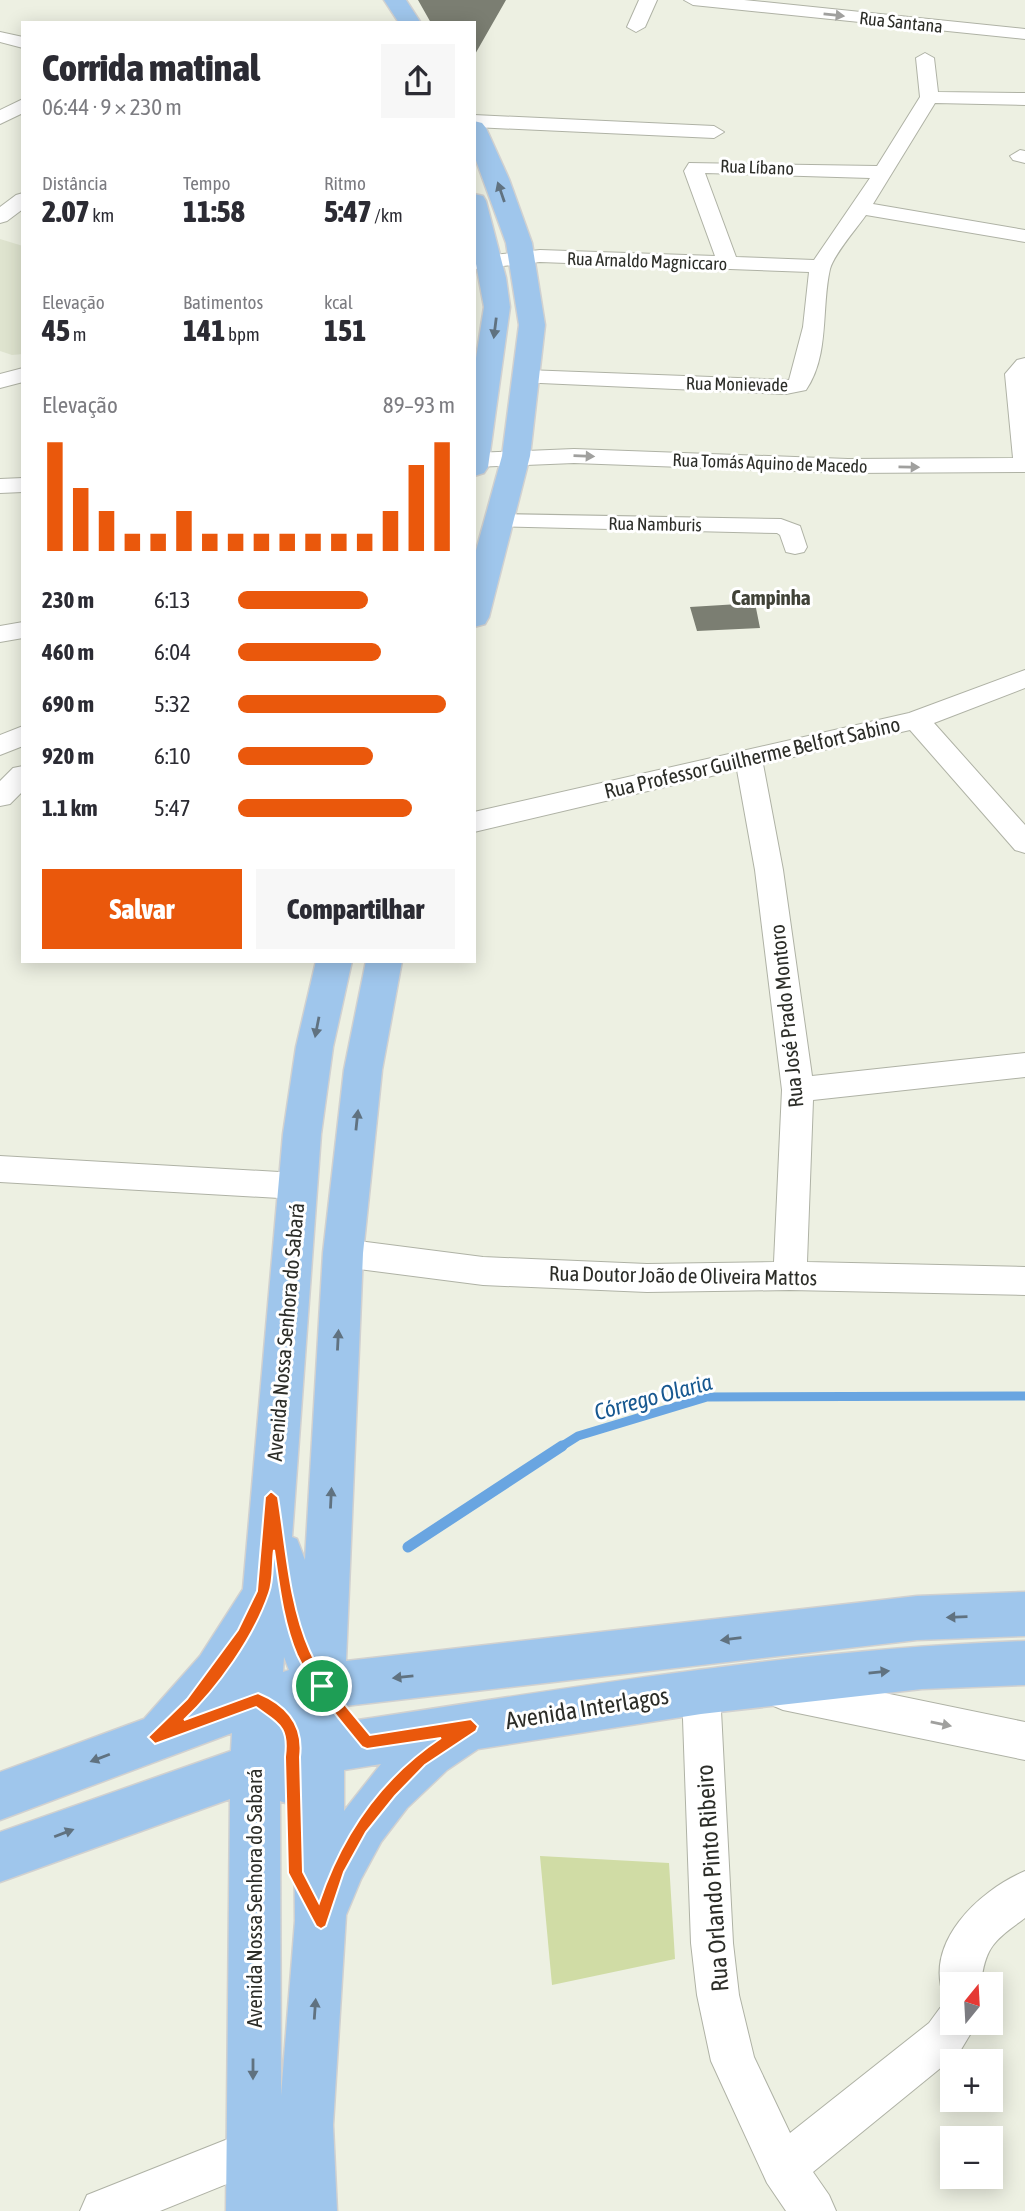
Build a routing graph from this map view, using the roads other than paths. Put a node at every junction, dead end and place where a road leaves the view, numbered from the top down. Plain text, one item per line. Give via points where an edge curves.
1 (395, 0) edge
2 (648, 0) edge
3 (693, 0) edge
4 (409, 21) edge
5 (636, 27) dead end
6 (1025, 34) edge
7 (0, 37) edge
8 (21, 42) edge
9 (925, 58) dead end
10 (929, 97) junction
11 (1025, 99) edge
12 (21, 106) edge
13 (0, 118) edge
14 (476, 121) edge
15 (476, 132) edge
16 (713, 132) dead end
17 (881, 172) junction
18 (21, 202) edge
19 (861, 208) junction
20 (476, 216) edge
21 (5, 225) edge
22 (1025, 236) edge
23 (522, 256) junction
24 (482, 262) edge
25 (728, 264) junction
26 (820, 266) junction
27 (0, 366) edge
28 (1025, 366) edge
29 (15, 377) edge
30 (526, 377) junction
31 (476, 455) edge
32 (516, 456) junction
33 (476, 462) edge
34 (1025, 465) edge
35 (21, 485) edge
36 (0, 486) edge
37 (501, 521) junction
38 (795, 547) dead end
39 (476, 610) edge
40 (1025, 678) edge
41 (916, 720) junction
42 (21, 736) edge
43 (0, 746) edge
44 (748, 758) junction
45 (21, 777) edge
46 (0, 797) edge
47 (476, 822) edge
48 (1024, 842) edge
49 (334, 963) edge
50 (384, 963) edge
51 (1025, 1067) edge
52 (798, 1090) junction
53 (0, 1168) edge
54 (296, 1186) junction
55 (342, 1253) junction
56 (790, 1276) junction
57 (1025, 1281) edge
58 (271, 1497) junction
59 (263, 1591) junction
60 (1025, 1614) edge
61 (1025, 1663) edge
62 (754, 1685) junction
63 (322, 1686) junction
64 (701, 1691) junction
65 (258, 1700) junction
66 (471, 1726) junction
67 (155, 1737) junction
68 (1025, 1741) edge
69 (309, 1754) junction
70 (0, 1796) edge
71 (0, 1857) edge
72 (1025, 1892) edge
73 (321, 1921) junction
74 (962, 1972) edge
75 (946, 2035) edge
76 (253, 2151) junction
77 (782, 2167) junction
78 (103, 2211) edge
79 (254, 2211) edge
80 (309, 2211) edge
81 (813, 2211) edge

1 - 4 main road
2 - 5 street
3 -> 6 street, Rua Santana
7 - 8 street
9 - 10 street
10 - 11 street
10 - 17 street, Rua Monievade
12 - 13 street
14 - 16 street
23 -> 15 main road
17 - 19 street, Rua Monievade
17 - 25 street, Rua Líbano via 696,167
18 - 21 street
19 - 22 street
19 - 26 street, Rua Monievade
20 - 24 main road
23 - 24 street, Rua Arnaldo Magniccaro
23 - 25 street, Rua Arnaldo Magniccaro
23 - 30 main road via 532,325
24 -> 31 main road via 497,307
25 - 26 street, Rua Arnaldo Magniccaro
26 - 30 street, Rua Monievade via 814,327 798,385
27 - 29 street
28 - 34 street via 1016,373
30 - 32 main road
32 - 33 street, Rua Tomás Aquino de Macedo
32 -> 34 street, Rua Tomás Aquino de Macedo via 915,467
32 - 37 main road
35 - 36 street
37 - 38 street, Rua Namburis via 781,526 791,531
37 - 39 main road
40 - 41 street, Rua Professor Guilherme Belfort Sabino
41 - 44 street, Rua Professor Guilherme Belfort Sabino
41 - 48 street
42 - 43 street
44 - 47 street, Rua Professor Guilherme Belfort Sabino
44 - 52 street, Rua José Prado Montoro via 769,870
45 - 46 street
49 -> 54 main road, Avenida Nossa Senhora do Sabará via 310,1066
55 -> 50 main road, Avenida Nossa Senhora do Sabará via 363,1070
51 - 52 street
52 - 56 street, Rua José Prado Montoro
53 - 54 street
54 - 58 main road, Avenida Nossa Senhora do Sabará
55 - 56 street, Rua Doutor João de Oliveira Mattos via 483,1270 647,1278
63 -> 55 main road, Avenida Nossa Senhora do Sabará
56 - 57 street, Rua Doutor João de Oliveira Mattos
58 - 59 main road, Avenida Nossa Senhora do Sabará
58 - 63 main road via 289,1603 303,1651
59 - 65 main road, Avenida Nossa Senhora do Sabará
59 - 67 main road via 243,1635 219,1670
60 -> 63 main road via 917,1618
62 -> 61 main road, Avenida Interlagos via 922,1667
62 - 64 main road, Avenida Interlagos
62 -> 68 street
63 - 65 main road
63 - 69 main road, Avenida Nossa Senhora do Sabará
64 - 66 main road, Avenida Interlagos
64 - 77 street, Rua Orlando Pinto Ribeiro via 718,1995 733,2062
65 - 67 main road
65 - 69 main road, Avenida Nossa Senhora do Sabará
66 - 69 main road, Avenida Interlagos
66 - 73 main road via 420,1760 361,1827 338,1869
67 -> 70 main road
71 -> 69 main road, Avenida Interlagos via 124,1811
69 - 73 main road, Avenida Nossa Senhora do Sabará
69 -> 76 main road, Avenida Nossa Senhora do Sabará
72 - 74 street via 972,1934
80 -> 73 main road, Avenida Nossa Senhora do Sabará via 306,2126
75 - 77 street
76 - 78 street
76 - 79 main road, Avenida Nossa Senhora do Sabará
77 - 81 street, Rua Orlando Pinto Ribeiro

